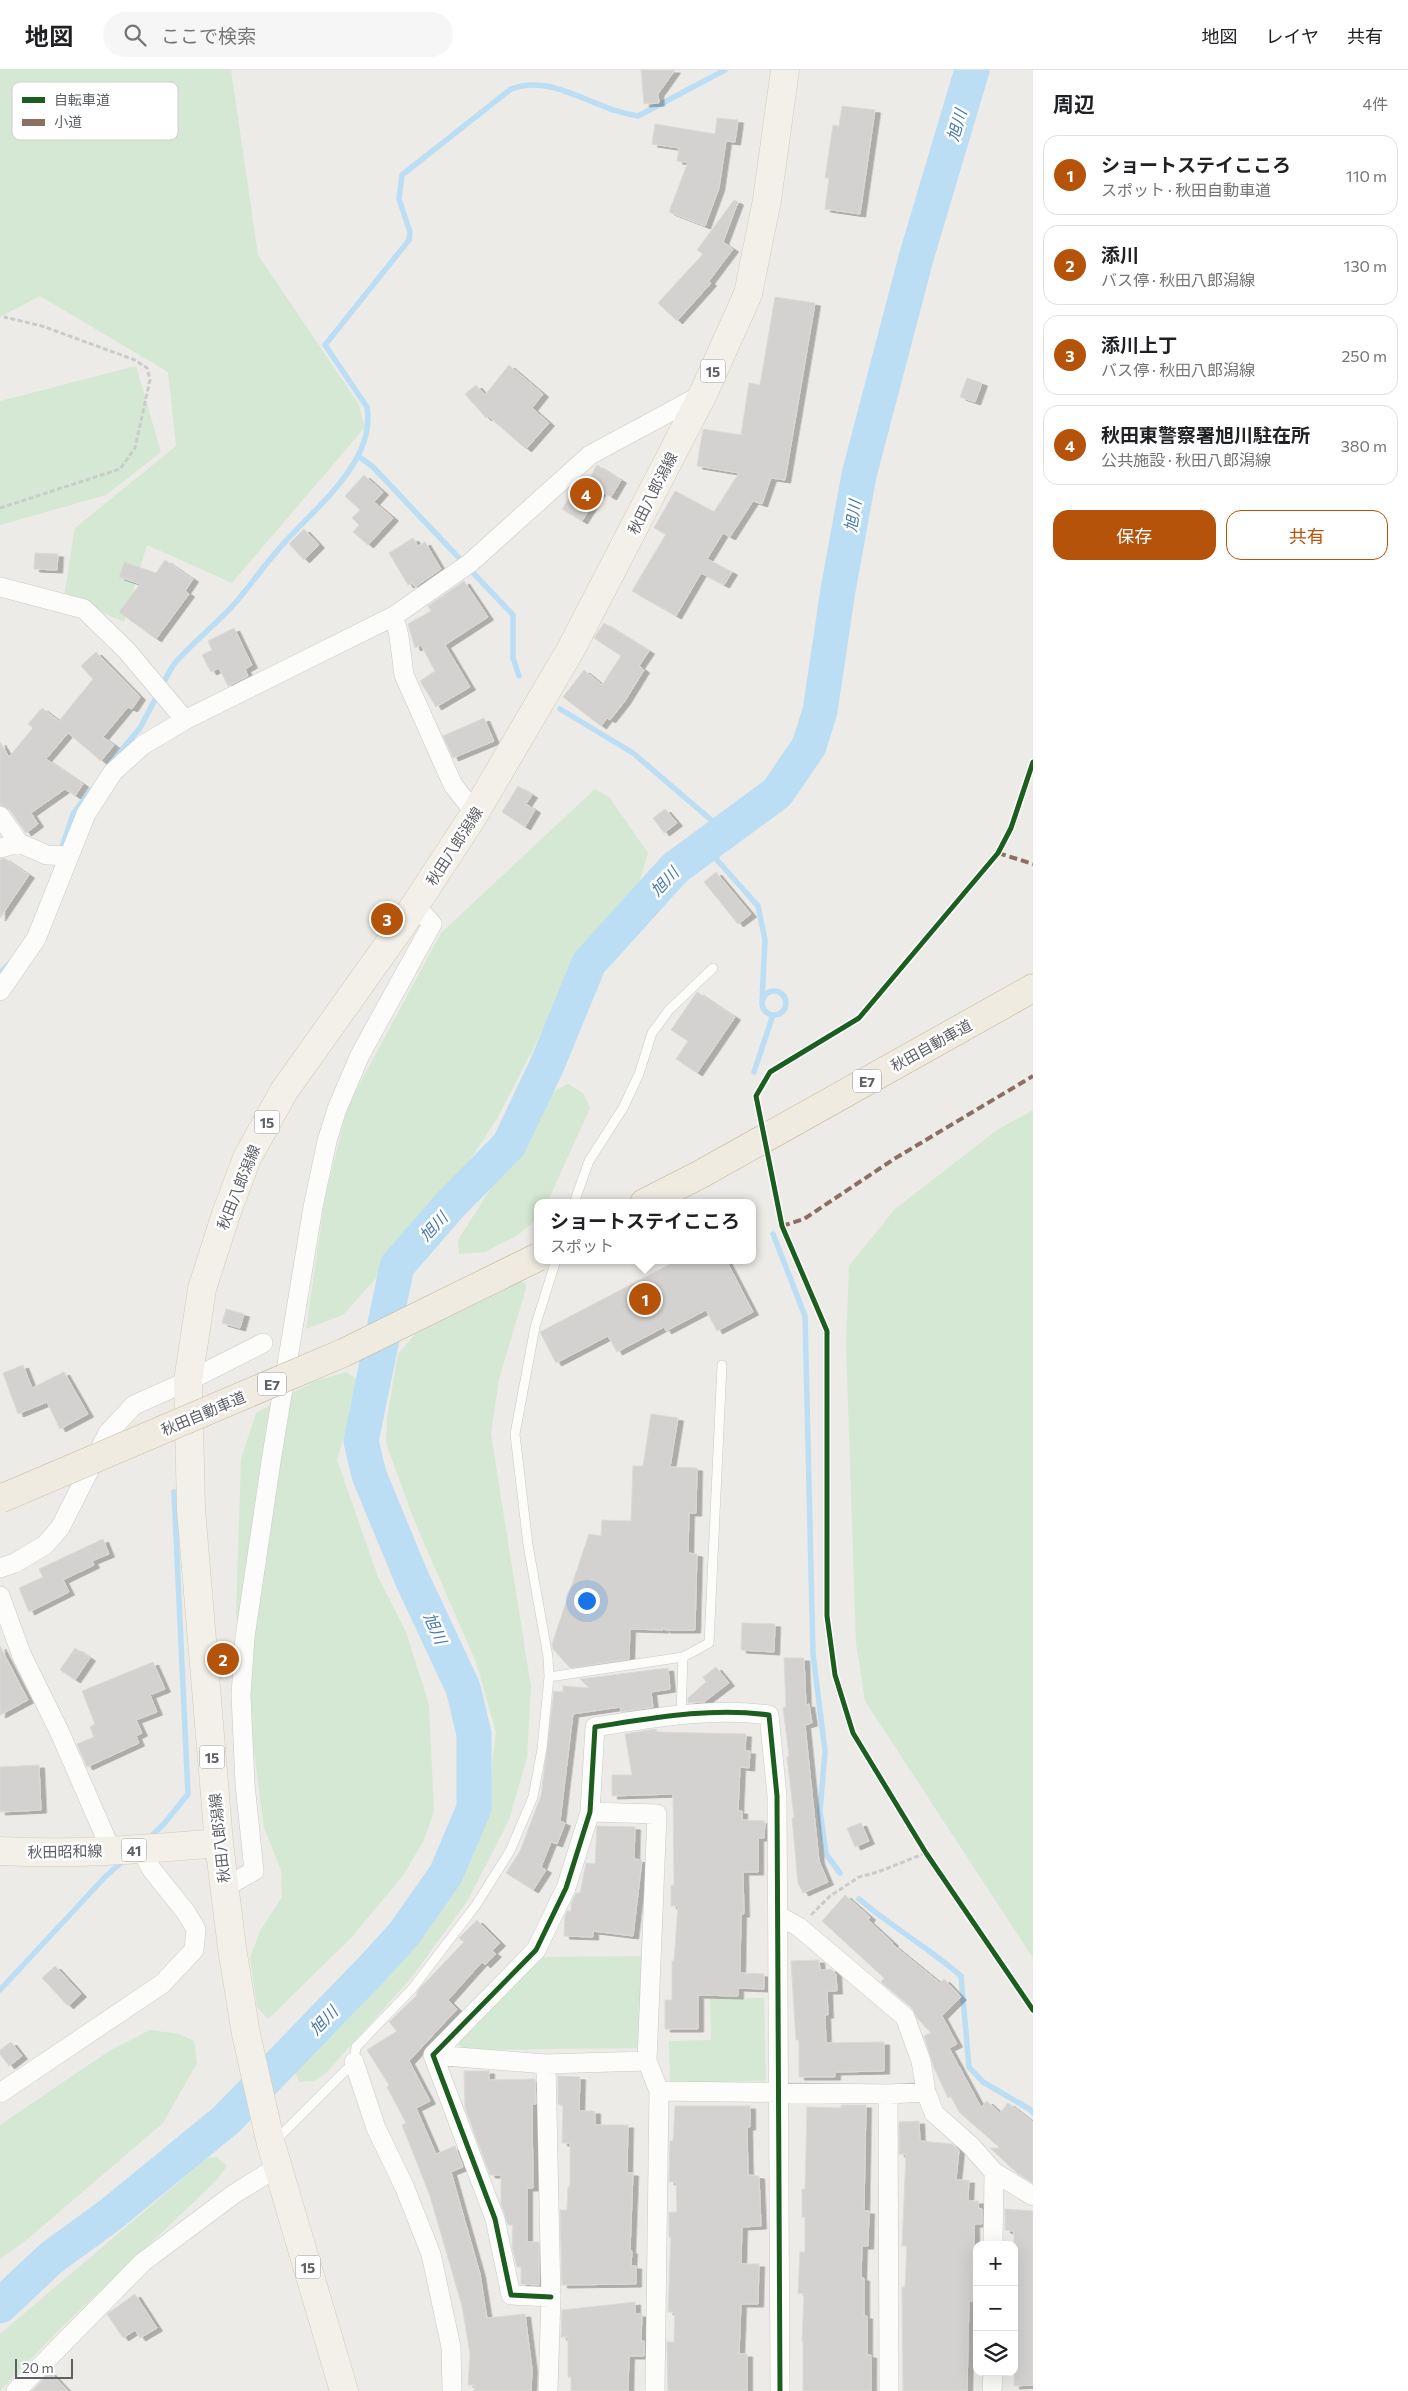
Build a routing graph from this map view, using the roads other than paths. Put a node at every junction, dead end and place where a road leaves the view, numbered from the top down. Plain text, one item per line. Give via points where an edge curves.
1 (785, 70) edge
2 (704, 394) junction
3 (0, 587) edge
4 (394, 616) junction
5 (185, 720) junction
6 (475, 813) junction
7 (0, 816) edge
8 (19, 844) junction
9 (0, 848) edge
10 (61, 856) junction
11 (415, 905) junction
12 (713, 968) dead end
13 (1033, 988) edge
14 (0, 991) edge
15 (575, 1199) edge
16 (652, 1199) edge
17 (534, 1258) edge
18 (555, 1264) edge
19 (263, 1343) dead end
20 (722, 1365) dead end
21 (188, 1381) junction
22 (0, 1499) edge
23 (0, 1568) edge
24 (0, 1596) edge
25 (683, 1657) junction
26 (549, 1677) junction
27 (682, 1714) junction
28 (590, 1812) junction
29 (219, 1843) junction
30 (111, 1850) junction
31 (140, 1850) junction
32 (0, 1851) edge
33 (224, 1888) junction
34 (779, 1916) junction
35 (433, 2054) junction
36 (647, 2061) junction
37 (354, 2062) junction
38 (546, 2064) junction
39 (659, 2091) junction
40 (779, 2092) junction
41 (926, 2092) junction
42 (0, 2093) edge
43 (888, 2094) junction
44 (275, 2155) junction
45 (994, 2172) junction
46 (1033, 2196) edge
47 (993, 2241) edge
48 (551, 2297) junction
49 (992, 2376) edge
50 (16, 2391) edge
51 (344, 2391) edge
52 (452, 2391) edge
53 (548, 2391) edge
54 (655, 2391) edge
55 (780, 2391) edge
56 (889, 2391) edge
57 (992, 2391) edge

1 - 2 main road, 秋田八郎潟線 / 15 via 767,200 748,294
2 - 4 street via 590,455 466,566
2 - 6 main road, 秋田八郎潟線 / 15 via 571,649
3 - 5 street via 84,609 127,651
4 - 5 street
4 - 6 street via 400,636 404,675 453,785
5 - 10 street via 143,745 113,772
6 - 11 main road, 秋田八郎潟線 / 15
7 - 8 street
8 - 9 street
8 - 10 street via 47,855
10 - 14 street via 36,939
11 - 21 main road, 秋田八郎潟線 / 15 via 284,1092 247,1158 202,1289
11 - 33 street via 432,924 360,1056 336,1109 313,1207 245,1637 242,1725 254,1871
12 - 15 lane via 669,1010 652,1033 639,1074 623,1108 589,1161
13 - 16 highway, 秋田自動車道 / E7
17 - 22 highway, 秋田自動車道 / E7, bridge via 343,1353
18 - 26 lane via 535,1327 515,1434 528,1545
19 - 21 street
20 - 25 lane via 709,1643
21 - 23 street via 134,1405 122,1415 108,1433 60,1528 45,1545
21 - 29 main road, 秋田八郎潟線 / 15 via 191,1509
24 - 30 street via 22,1656
25 - 26 lane
25 - 27 lane
26 - 37 lane via 542,1749 533,1796 510,1851 476,1905 412,1989 356,2046
27 - 28 street via 595,1728
27 - 34 street via 746,1712 769,1715 777,1796
28 - 35 street via 566,1888 536,1950
28 - 36 street via 657,1814
29 - 31 main road, 秋田昭和線 / 41
29 - 33 main road, 秋田八郎潟線 / 15
30 - 31 main road, 秋田昭和線 / 41
30 - 32 main road, 秋田昭和線 / 41
31 - 42 street via 196,1929 194,1950 162,1984
33 - 44 main road, 秋田八郎潟線 / 15 via 246,2034
34 - 40 street
34 - 41 street via 798,1927 905,2017 921,2061
35 - 38 street
35 - 48 street via 495,2219 511,2295
36 - 38 street
36 - 39 street
37 - 44 lane
37 - 52 street via 376,2128 431,2254 451,2347
38 - 48 street
39 - 40 street
39 - 54 street
40 - 43 street
40 - 55 street
41 - 43 street
41 - 45 street via 934,2113
43 - 56 street
44 - 50 street via 234,2194 143,2262
44 - 51 main road, 秋田八郎潟線 / 15
45 - 46 street
45 - 47 street
48 - 53 street
49 - 57 street

